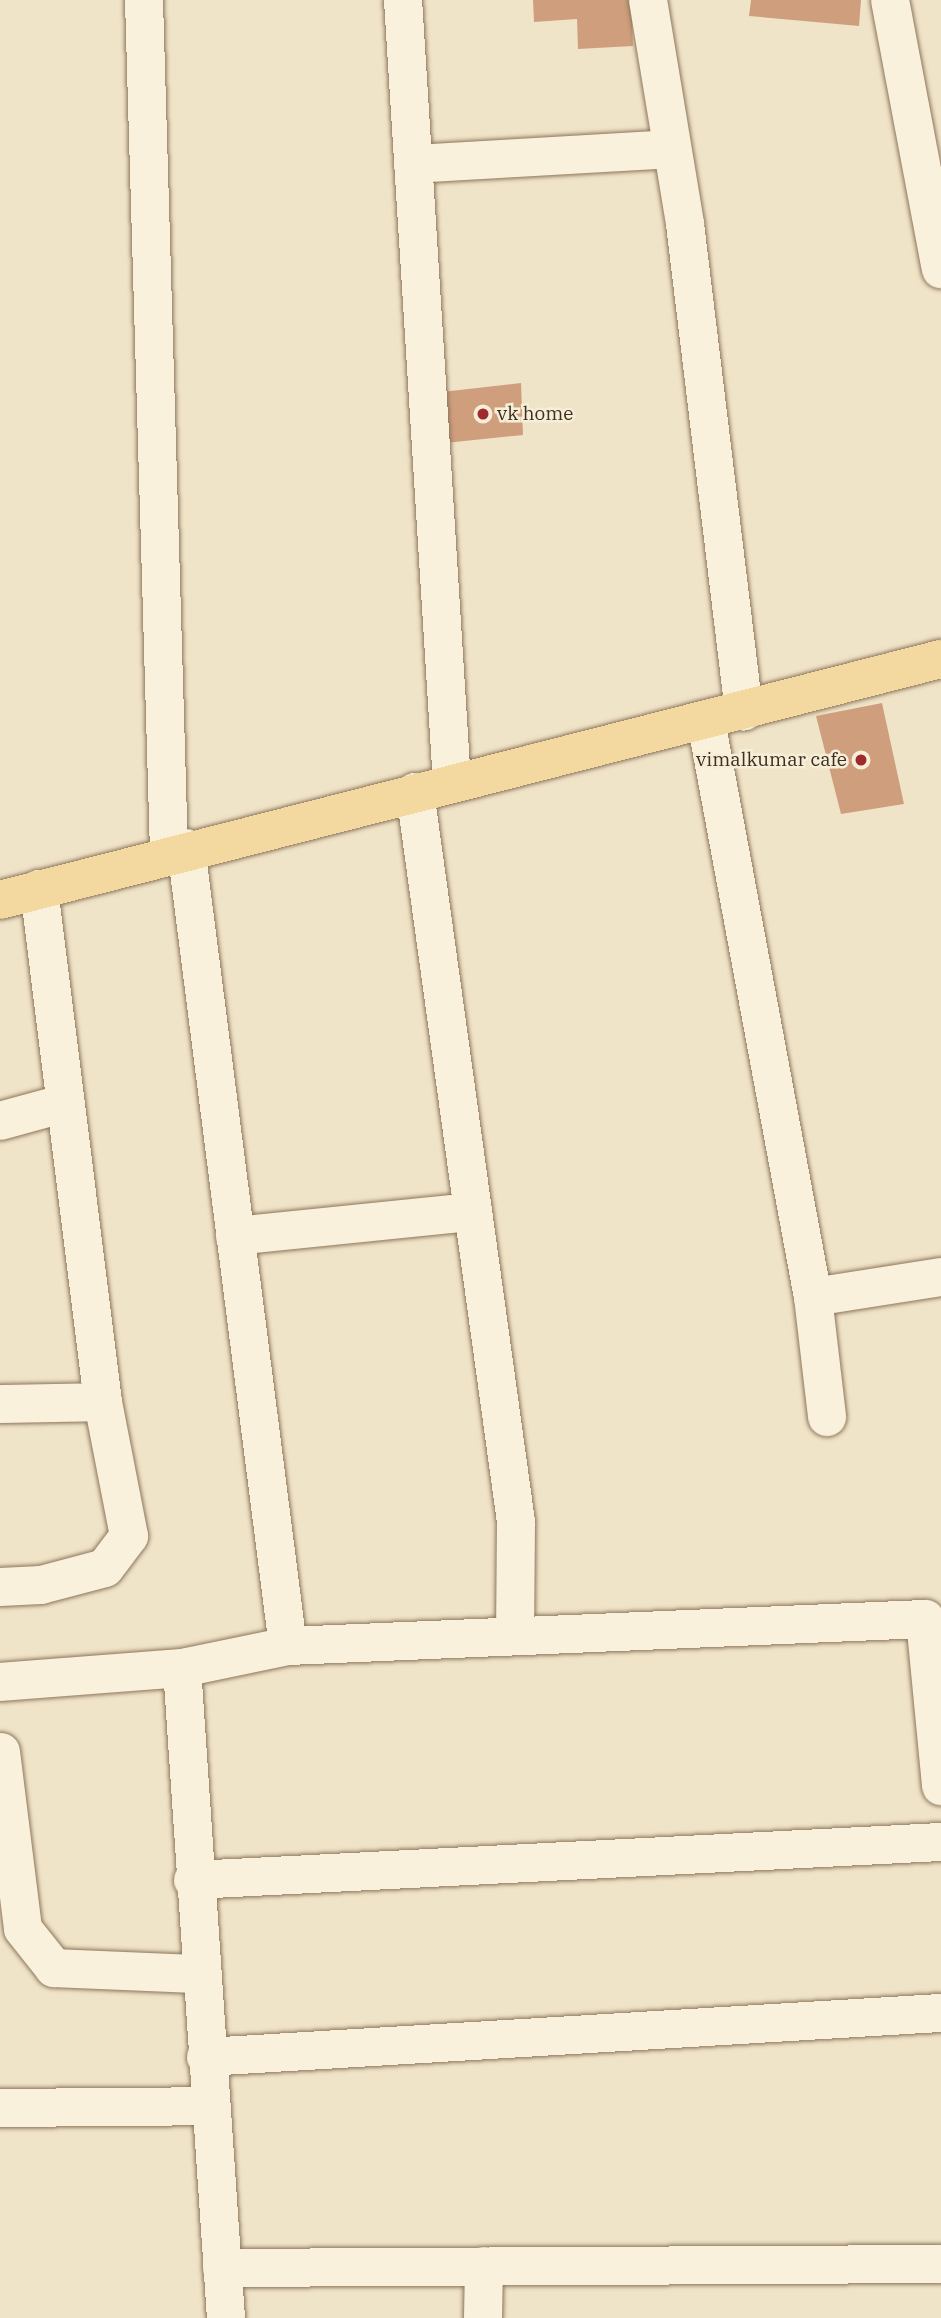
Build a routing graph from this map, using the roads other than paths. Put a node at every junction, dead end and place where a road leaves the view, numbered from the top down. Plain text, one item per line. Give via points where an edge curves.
1 (144, 0) edge
2 (403, 0) edge
3 (648, 0) edge
4 (890, 0) edge
5 (672, 149) junction
6 (413, 164) junction
7 (941, 268) edge
8 (941, 659) edge
9 (744, 711) junction
10 (706, 721) junction
11 (452, 783) junction
12 (415, 792) junction
13 (178, 851) junction
14 (39, 889) junction
15 (0, 900) edge
16 (66, 1103) junction
17 (0, 1121) edge
18 (473, 1212) junction
19 (235, 1236) junction
20 (941, 1277) edge
21 (813, 1297) junction
22 (103, 1402) junction
23 (0, 1404) edge
24 (828, 1417) dead end
25 (0, 1587) edge
26 (515, 1636) junction
27 (288, 1646) junction
28 (182, 1668) junction
29 (0, 1682) edge
30 (0, 1750) edge
31 (941, 1786) edge
32 (941, 1842) edge
33 (193, 1880) junction
34 (200, 1975) junction
35 (941, 2012) edge
36 (206, 2057) junction
37 (210, 2105) junction
38 (0, 2108) edge
39 (941, 2264) edge
40 (484, 2266) junction
41 (222, 2268) junction
42 (226, 2318) edge
43 (483, 2318) edge

1 - 13 street
2 - 6 street
3 - 5 street
4 - 7 street
5 - 6 street
5 - 9 street
6 - 11 street
8 - 9 main road
9 - 10 main road
10 - 11 main road
10 - 21 street
11 - 12 main road
12 - 13 main road
12 - 18 street
13 - 14 main road
13 - 19 street
14 - 15 main road
14 - 16 street
16 - 17 street
16 - 22 street
18 - 19 street
18 - 26 street via 516,1522
19 - 27 street
20 - 21 street
21 - 24 street
22 - 23 street
22 - 25 street via 129,1536 105,1568 41,1586
26 - 27 street
26 - 31 street via 925,1619
27 - 28 street
28 - 29 street
28 - 33 street
30 - 34 street via 23,1929 54,1968
32 - 33 street
33 - 34 street
34 - 36 street
35 - 36 street
36 - 37 street
37 - 38 street
37 - 41 street
39 - 40 street
40 - 41 street
40 - 43 street
41 - 42 street

